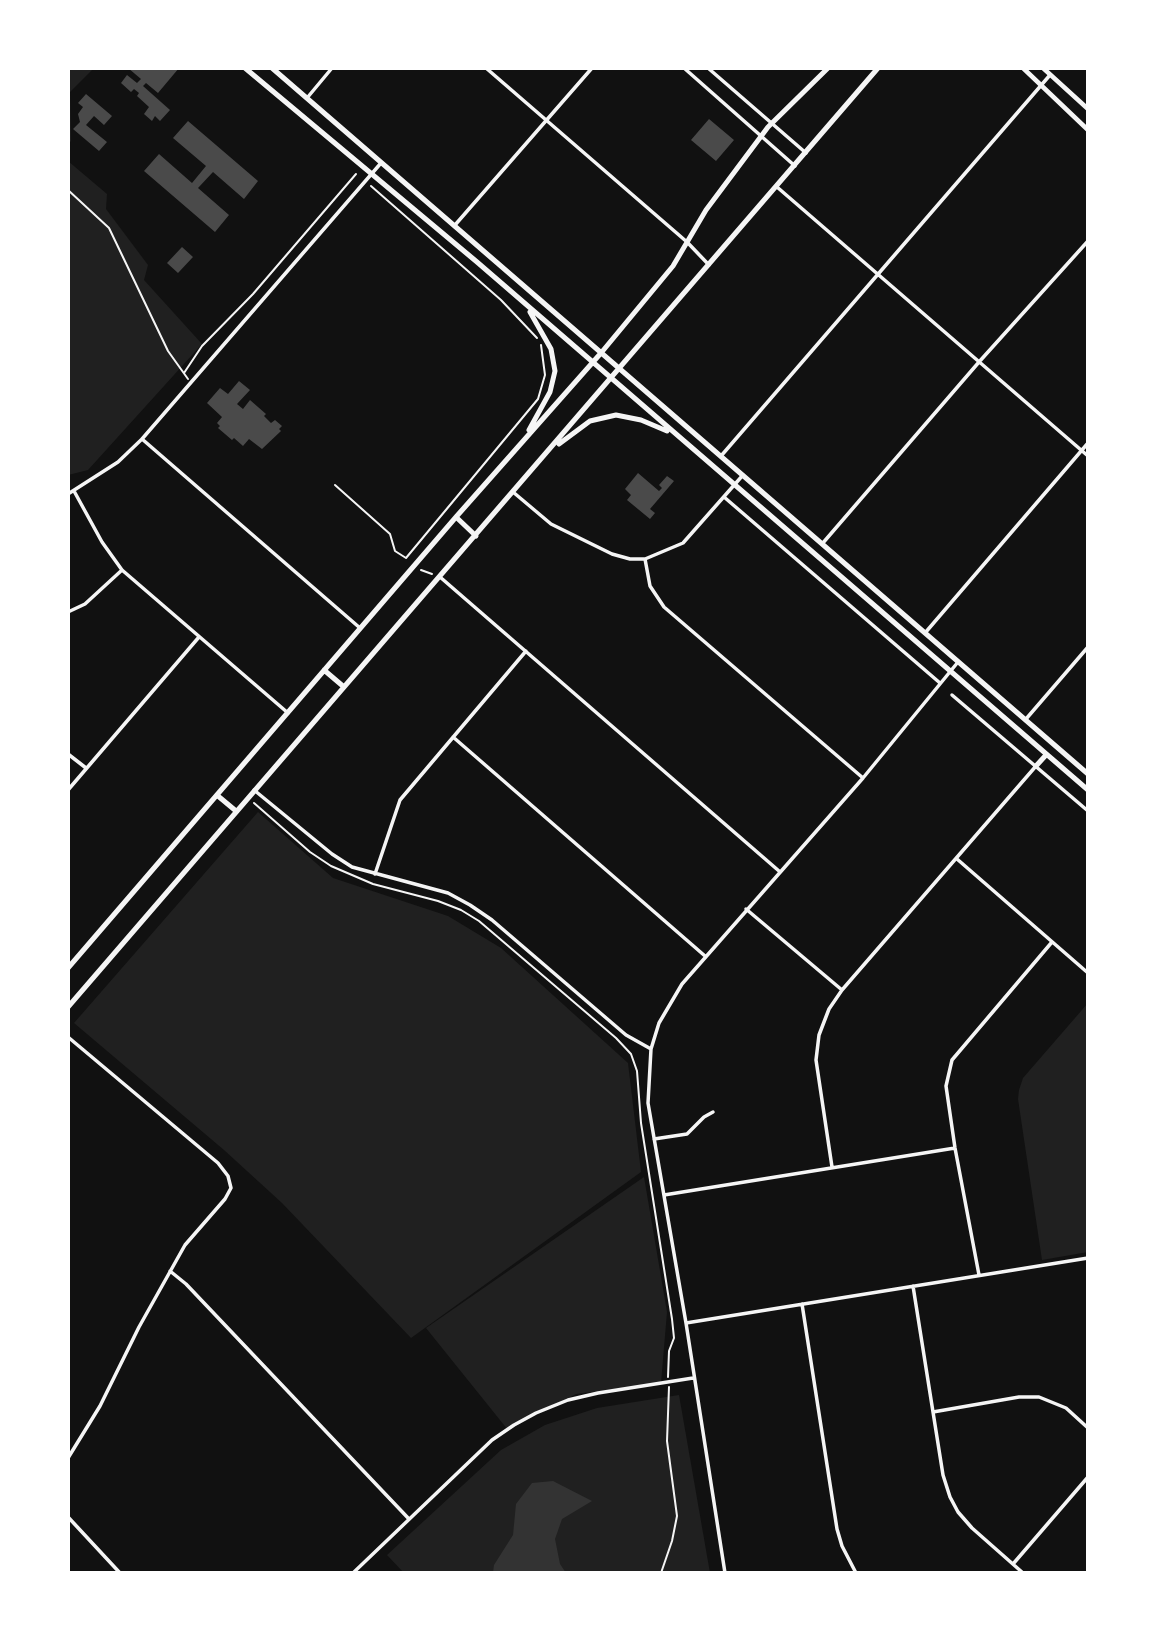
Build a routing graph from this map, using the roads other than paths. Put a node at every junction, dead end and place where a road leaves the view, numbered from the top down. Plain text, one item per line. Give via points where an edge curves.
1 (245, 68) edge
2 (272, 68) edge
3 (332, 68) edge
4 (486, 68) edge
5 (592, 68) edge
6 (684, 68) edge
7 (708, 68) edge
8 (828, 68) edge
9 (878, 68) edge
10 (1023, 68) edge
11 (1043, 68) edge
12 (1050, 75) junction
13 (1041, 86) junction
14 (307, 98) junction
15 (1088, 110) edge
16 (547, 121) junction
17 (772, 123) junction
18 (1088, 130) edge
19 (761, 136) junction
20 (806, 153) junction
21 (381, 163) junction
22 (795, 166) junction
23 (372, 173) junction
24 (777, 187) junction
25 (455, 226) junction
26 (1088, 241) edge
27 (687, 242) junction
28 (709, 265) junction
29 (878, 274) junction
30 (524, 304) junction
31 (601, 353) junction
32 (592, 362) junction
33 (979, 362) junction
34 (619, 368) junction
35 (611, 378) junction
36 (676, 435) junction
37 (142, 439) junction
38 (523, 441) junction
39 (1088, 443) edge
40 (1081, 450) junction
41 (545, 455) junction
42 (721, 456) junction
43 (1088, 456) edge
44 (743, 475) junction
45 (734, 485) junction
46 (74, 491) junction
47 (513, 492) junction
48 (68, 494) edge
49 (724, 497) junction
50 (456, 517) junction
51 (475, 536) junction
52 (822, 544) junction
53 (645, 559) junction
54 (122, 570) junction
55 (440, 577) junction
56 (68, 612) edge
57 (360, 628) junction
58 (925, 633) junction
59 (199, 637) junction
60 (1088, 647) edge
61 (526, 651) junction
62 (958, 662) junction
63 (324, 670) junction
64 (950, 672) junction
65 (940, 683) junction
66 (344, 687) junction
67 (952, 695) dead end
68 (288, 713) junction
69 (1026, 719) junction
70 (453, 737) junction
71 (68, 754) edge
72 (1046, 755) junction
73 (1036, 766) junction
74 (87, 768) junction
75 (1088, 774) edge
76 (863, 778) junction
77 (68, 790) edge
78 (254, 790) junction
79 (1088, 790) edge
80 (218, 796) junction
81 (236, 811) junction
82 (1088, 811) edge
83 (957, 859) junction
84 (779, 872) junction
85 (375, 874) junction
86 (746, 909) junction
87 (1052, 942) junction
88 (705, 956) junction
89 (68, 968) edge
90 (1088, 973) edge
91 (842, 990) junction
92 (68, 1007) edge
93 (68, 1037) edge
94 (651, 1049) junction
95 (713, 1112) dead end
96 (654, 1139) junction
97 (955, 1148) junction
98 (832, 1167) junction
99 (664, 1195) junction
100 (1088, 1258) edge
101 (170, 1271) junction
102 (979, 1275) junction
103 (913, 1286) junction
104 (802, 1304) junction
105 (686, 1323) junction
106 (693, 1378) junction
107 (933, 1412) junction
108 (1088, 1427) edge
109 (68, 1458) edge
110 (1088, 1477) edge
111 (68, 1517) edge
112 (409, 1520) junction
113 (1013, 1564) junction
114 (120, 1573) edge
115 (353, 1573) edge
116 (725, 1573) edge
117 (856, 1573) edge
118 (1023, 1573) edge

1 - 23 main road
2 - 14 main road
3 - 14 street
4 - 16 street
5 - 16 street
6 - 19 street
7 - 17 street
8 - 17 main road
9 - 20 main road
10 - 13 street
11 - 12 street
12 - 13 street
12 - 15 street
13 - 18 street
13 - 29 street
14 - 21 main road
16 - 25 street
16 - 27 street
17 - 19 main road
17 - 20 street
19 - 22 street
19 - 27 main road
20 - 22 main road
21 - 23 street
21 - 25 main road
22 - 24 main road
23 - 30 main road
23 - 37 street
24 - 28 main road
24 - 29 street
25 - 31 main road
26 - 33 street
27 - 28 street
27 - 31 main road via 673,266
28 - 34 main road
29 - 33 street
29 - 42 street
30 - 32 main road
30 - 38 main road via 551,349 555,371 550,392
31 - 32 main road
31 - 34 main road
32 - 35 main road
32 - 38 main road
33 - 40 street
33 - 52 street
34 - 35 main road
34 - 42 main road
35 - 36 main road
35 - 41 main road
36 - 41 main road via 616,415 590,421
36 - 45 main road
37 - 46 street via 118,462
37 - 57 street
38 - 50 main road
39 - 40 street
40 - 43 street
40 - 58 street
41 - 47 main road
42 - 44 main road
44 - 45 street
44 - 52 main road
45 - 49 street
45 - 64 main road
46 - 48 street
46 - 54 street
47 - 51 main road
47 - 53 street via 551,524 612,554
49 - 53 street via 684,543
49 - 65 street
50 - 51 main road
50 - 57 main road
51 - 55 main road
52 - 58 main road
53 - 76 street via 650,586 664,607
54 - 56 street via 85,604
54 - 59 street
55 - 61 street
55 - 66 main road
57 - 63 main road
58 - 62 main road
59 - 68 street
59 - 74 street
60 - 69 street
61 - 70 street
61 - 84 street
62 - 64 street
62 - 69 main road
63 - 66 main road
63 - 68 main road
64 - 65 street
64 - 72 main road
65 - 76 street
66 - 78 main road
67 - 73 street
68 - 80 main road
69 - 75 main road
70 - 85 street via 400,800
70 - 88 street
71 - 74 street
72 - 73 main road
72 - 79 main road
73 - 82 street
73 - 83 street
74 - 77 street
76 - 84 street
78 - 81 main road
78 - 85 street via 332,854
80 - 81 main road
80 - 89 main road
81 - 92 main road
83 - 87 street
83 - 91 street
84 - 86 street
85 - 94 street via 448,893 470,905 626,1034
86 - 88 street
86 - 91 street
87 - 90 street
87 - 97 street via 952,1060 946,1086
88 - 94 street via 667,1007
91 - 98 street via 819,1035 816,1060
93 - 101 street via 228,1176 231,1188 225,1199 185,1245
94 - 96 street via 648,1103
95 - 96 street via 687,1134
96 - 99 street
97 - 98 street
97 - 102 street
98 - 99 street
99 - 105 street
100 - 102 street
101 - 109 street
101 - 112 street
102 - 103 street
103 - 104 street
103 - 107 street
104 - 105 street
104 - 117 street via 837,1530
105 - 106 street
106 - 112 street via 598,1393 536,1413 492,1440
106 - 116 street
107 - 108 street via 1039,1397 1066,1408
107 - 113 street via 943,1475 958,1512
110 - 113 street
111 - 114 street
112 - 115 street
113 - 118 street

